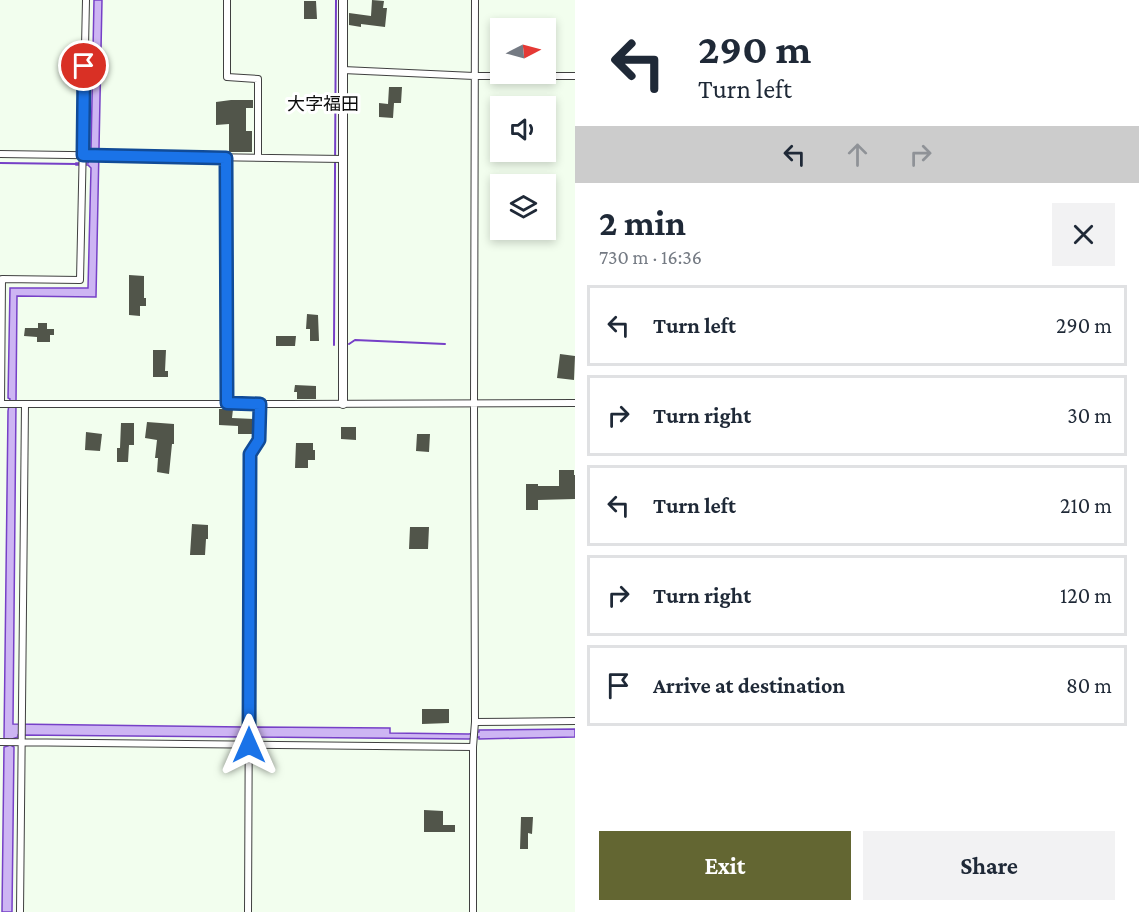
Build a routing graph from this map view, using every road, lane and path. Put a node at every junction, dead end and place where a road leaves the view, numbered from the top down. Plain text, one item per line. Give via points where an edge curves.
1 (86, 0) edge
2 (227, 0) edge
3 (343, 0) edge
4 (475, 0) edge
5 (343, 70) junction
6 (474, 75) junction
7 (575, 76) edge
8 (0, 154) edge
9 (226, 158) junction
10 (258, 158) junction
11 (338, 159) junction
12 (84, 160) junction
13 (227, 403) junction
14 (575, 403) edge
15 (3, 404) edge
16 (21, 404) junction
17 (260, 404) junction
18 (343, 404) junction
19 (474, 404) junction
20 (575, 721) edge
21 (475, 722) junction
22 (22, 740) junction
23 (7, 742) edge
24 (249, 745) junction
25 (473, 747) junction
26 (20, 912) edge
27 (248, 912) edge
28 (473, 912) edge

1 - 12 street
2 - 10 street via 227,78 258,79
3 - 5 street
4 - 6 street
5 - 6 street
5 - 11 street
6 - 7 street
6 - 19 street
8 - 12 street
9 - 10 street
9 - 12 street via 102,155
9 - 13 street
10 - 11 street
11 - 18 street
12 - 15 street via 80,280 2,279
13 - 16 street
13 - 17 street
14 - 19 street
15 - 16 street
16 - 22 street
17 - 18 street
17 - 24 street via 259,440 250,454
18 - 19 street
19 - 21 street
20 - 21 street
21 - 25 street
22 - 23 street
22 - 24 street
22 - 26 street
24 - 25 street
24 - 27 street
25 - 28 street

